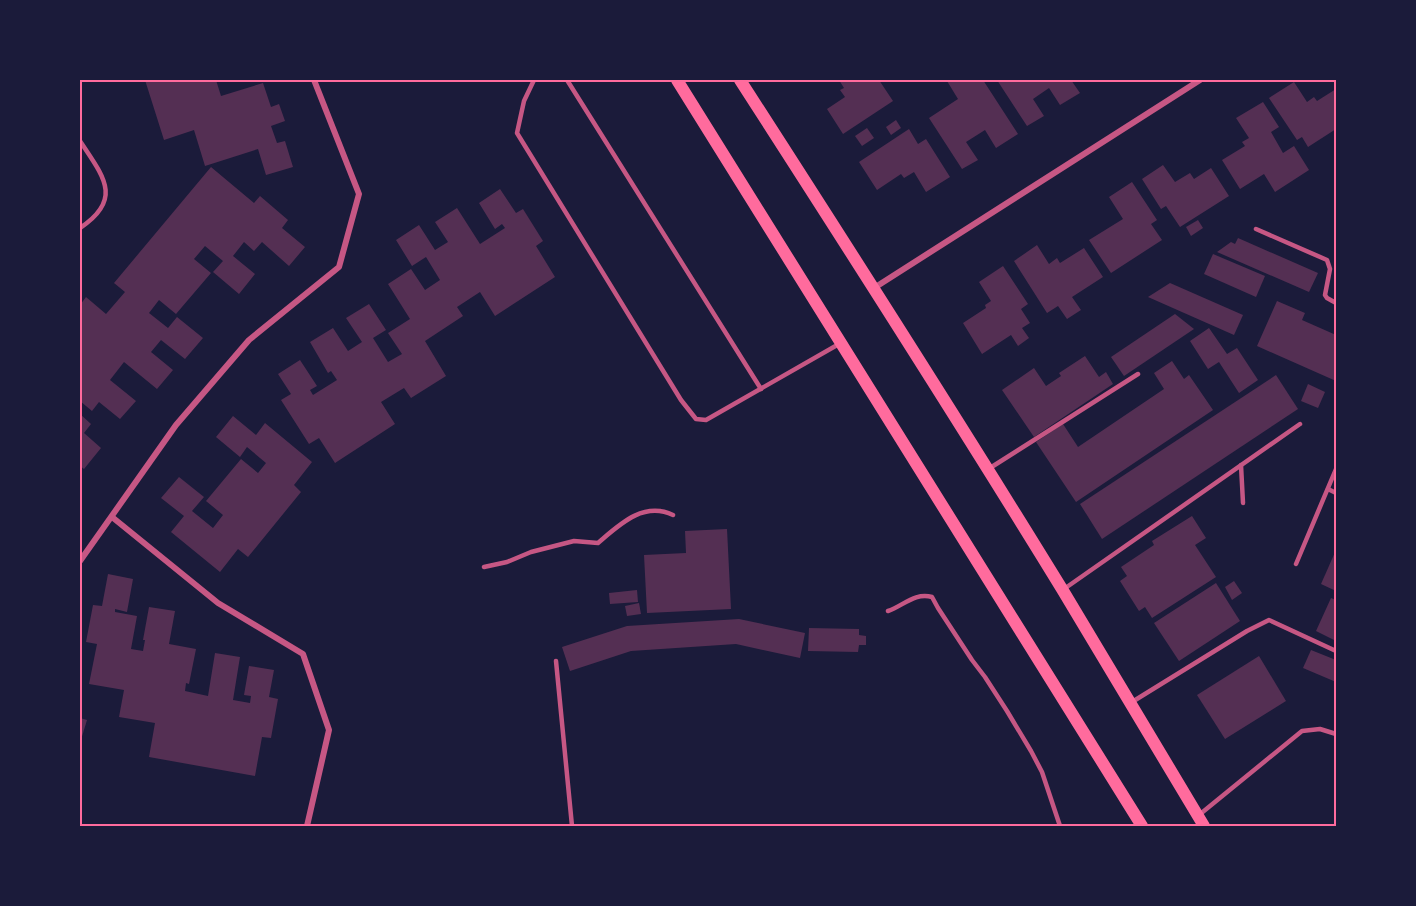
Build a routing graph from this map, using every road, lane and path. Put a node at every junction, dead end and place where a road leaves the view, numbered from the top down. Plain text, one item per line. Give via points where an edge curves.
1 (314, 80) edge
2 (534, 80) edge
3 (567, 80) edge
4 (677, 80) edge
5 (740, 80) edge
6 (1200, 80) edge
7 (80, 141) edge
8 (80, 228) edge
9 (1256, 229) dead end
10 (874, 288) junction
11 (1336, 303) edge
12 (841, 343) junction
13 (1138, 374) dead end
14 (761, 389) junction
15 (1300, 424) dead end
16 (1241, 465) junction
17 (988, 469) junction
18 (1336, 469) edge
19 (1328, 489) junction
20 (1336, 493) edge
21 (1243, 503) dead end
22 (673, 514) dead end
23 (112, 517) junction
24 (80, 561) edge
25 (1296, 564) dead end
26 (484, 567) dead end
27 (1062, 590) junction
28 (888, 611) dead end
29 (1336, 651) edge
30 (556, 661) dead end
31 (1130, 703) junction
32 (1336, 734) edge
33 (1201, 821) edge
34 (307, 826) edge
35 (572, 826) edge
36 (1060, 826) edge
37 (1142, 826) edge

1 - 23 street via 359,194 339,267 249,340 176,425
2 - 14 lane via 524,101 517,133 681,400 696,419 706,420
3 - 14 lane
4 - 12 main road
5 - 10 main road
6 - 10 street
7 - 8 lane via 96,164 106,190 97,216
9 - 11 lane via 1328,260 1325,295
10 - 17 main road
12 - 14 lane
12 - 37 main road
13 - 17 lane
15 - 16 lane
16 - 21 lane
16 - 27 lane
17 - 27 main road
18 - 19 lane
19 - 20 lane
19 - 25 lane
22 - 26 lane via 662,510 637,515 624,520 598,543 574,541
23 - 24 street
23 - 34 street via 218,603 303,654 328,730
27 - 31 main road
28 - 36 lane via 916,597 932,597 1031,752
29 - 31 lane via 1269,620
30 - 35 lane
31 - 33 main road
32 - 33 lane via 1320,729 1302,731

